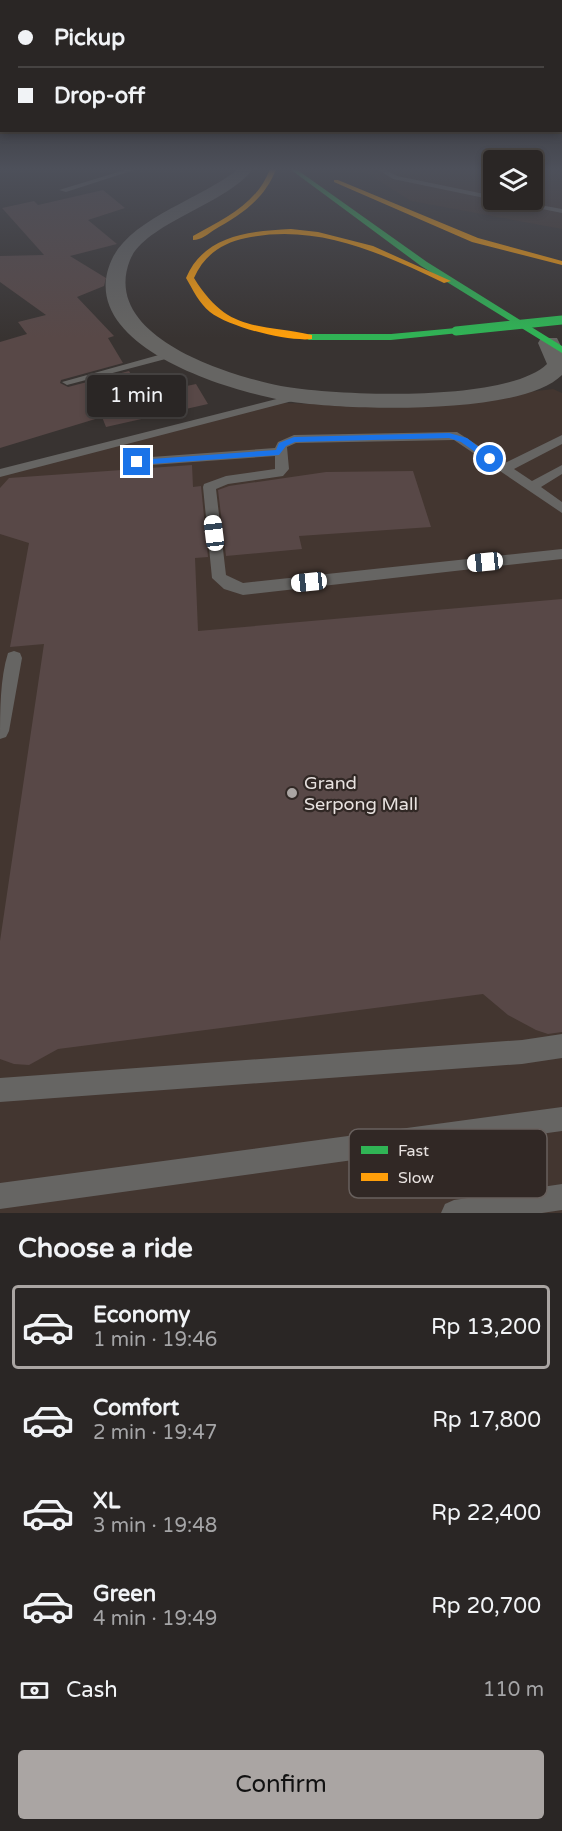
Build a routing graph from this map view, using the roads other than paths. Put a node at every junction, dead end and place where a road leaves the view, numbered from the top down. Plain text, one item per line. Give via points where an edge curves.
1 (160, 226) edge
2 (217, 226) edge
3 (367, 226) edge
4 (437, 226) edge
5 (185, 248) dead end
6 (562, 262) edge
7 (447, 281) junction
8 (528, 308) dead end
9 (194, 311) dead end
10 (562, 320) edge
11 (559, 338) edge
12 (173, 354) junction
13 (67, 382) dead end
14 (300, 396) junction
15 (562, 439) edge
16 (279, 452) junction
17 (137, 462) dead end
18 (504, 469) junction
19 (562, 469) edge
20 (0, 473) edge
21 (531, 487) junction
22 (562, 508) edge
23 (562, 554) edge
24 (14, 658) dead end
25 (0, 731) edge
26 (562, 1046) edge
27 (0, 1090) edge
28 (562, 1119) edge
29 (489, 1129) edge
30 (349, 1148) edge
31 (0, 1196) edge
32 (562, 1197) edge
33 (454, 1213) edge

1 - 12 street via 138,239 122,257 117,299 122,313 147,339
2 - 5 main road
3 - 7 main road
4 - 6 main road via 500,249
7 - 10 main road, bridge via 339,236 299,230 252,233 219,244 197,260 190,278 194,289 214,309 239,321 298,337 344,339
7 - 11 main road
8 - 11 main road
9 - 11 main road via 252,338 313,348
11 - 14 street via 556,372 530,386 438,399
12 - 13 lane
12 - 14 street via 223,377
14 - 20 lane
15 - 18 lane
16 - 17 lane
16 - 18 lane via 282,444 294,439 457,436
16 - 23 lane via 283,469 279,473 226,480 209,487 219,578 229,585 243,589
18 - 21 lane
19 - 21 lane
21 - 22 lane
24 - 25 lane
26 - 27 lane
28 - 29 lane
30 - 31 lane
32 - 33 lane

